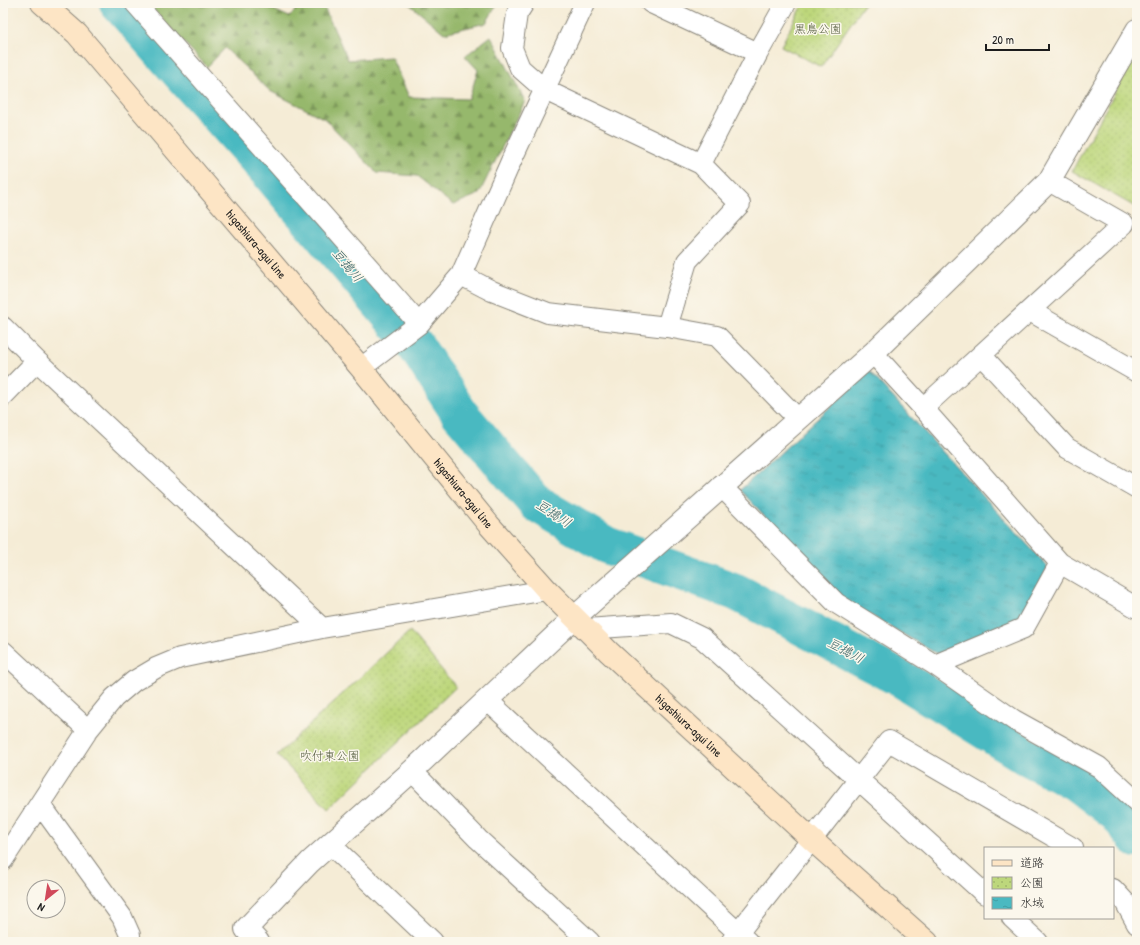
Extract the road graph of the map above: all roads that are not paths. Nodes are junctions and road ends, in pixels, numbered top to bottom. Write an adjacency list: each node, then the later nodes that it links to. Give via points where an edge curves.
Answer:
1 (135, 3): 15 (street)
2 (524, 3): 9 (street, via 517,14 512,48 520,68)
3 (585, 3): 9 (street)
4 (651, 3): 8 (street)
5 (786, 3): 8 (street)
6 (49, 8): 21 (main road, higashiura-agui line, via 82,40)
7 (1137, 30): 11 (street)
8 (758, 53): 10 (street)
9 (545, 90): 10 (street); 13 (street)
10 (701, 164): 17 (street, via 740,204 687,261)
11 (1049, 181): 12 (street); 18 (street)
12 (1130, 228): 14 (street)
13 (461, 275): 15 (street); 17 (street, via 492,291 548,313)
14 (1030, 311): 19 (street); 22 (street)
15 (419, 324): 21 (street)
16 (3, 327): 20 (street)
17 (667, 327): 25 (street, via 717,336)
18 (873, 353): 24 (street); 25 (street)
19 (981, 356): 24 (street); 27 (street, via 1067,448)
20 (37, 361): 23 (street); 32 (street)
21 (367, 362): 29 (main road, higashiura-agui line, via 489,525)
22 (1137, 372)
23 (3, 396)
24 (923, 408): 28 (street)
25 (798, 419): 26 (street)
26 (721, 486): 31 (street); 34 (street, via 836,603)
27 (1137, 488)
28 (1060, 563): 30 (street); 34 (street, via 1024,628)
29 (547, 590): 31 (main road, higashiura-agui line); 32 (street)
30 (1137, 608)
31 (581, 619): 35 (street); 38 (street, via 671,623 702,638); 41 (main road, higashiura-agui line, via 609,652)
32 (322, 628): 36 (street, via 180,658 156,668 134,681 114,698)
33 (3, 652): 36 (street)
34 (935, 665): 39 (street, via 1014,720 1099,767)
35 (487, 700): 37 (street); 50 (street)
36 (88, 730): 40 (street)
37 (412, 771): 42 (street); 53 (street, via 478,839)
38 (857, 779): 41 (street); 43 (street, via 889,741); 46 (street)
39 (1137, 802)
40 (40, 804): 44 (street); 51 (street, via 122,917 130,935)
41 (811, 839): 50 (street); 54 (main road, higashiura-agui line)
42 (330, 844): 49 (street, via 310,862); 52 (street)
43 (1071, 847)
44 (3, 860)
45 (1114, 890): 48 (street, via 1125,902)
46 (984, 893)
47 (1013, 919): 55 (street)
48 (1137, 924)
49 (250, 938)
50 (739, 939)
51 (130, 942)
52 (432, 942)
53 (590, 942)
54 (927, 942)
55 (1038, 942)

